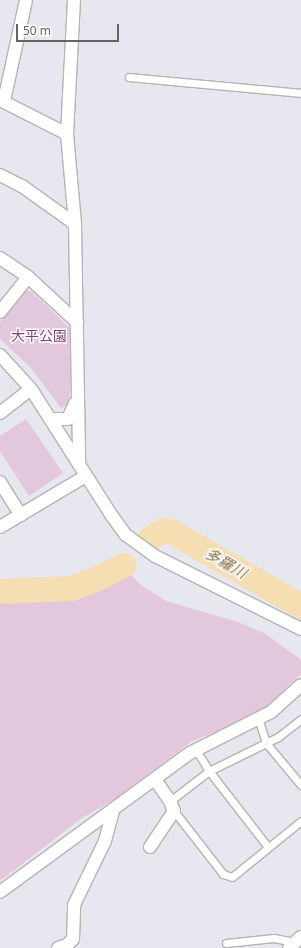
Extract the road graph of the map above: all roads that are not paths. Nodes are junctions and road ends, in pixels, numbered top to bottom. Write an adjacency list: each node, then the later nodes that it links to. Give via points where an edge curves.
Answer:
1 (26, 0): 5 (street)
2 (74, 0): 6 (street)
3 (129, 77): 4 (lane)
4 (301, 93)
5 (2, 100): 6 (street)
6 (67, 134): 8 (street)
7 (0, 175): 8 (street, via 22,186)
8 (74, 224): 12 (street)
9 (0, 258): 10 (street)
10 (28, 277): 11 (street); 12 (street)
11 (0, 312)
12 (77, 322): 15 (street)
13 (0, 356): 14 (street)
14 (32, 389): 16 (street); 17 (street)
15 (77, 392): 17 (street, via 68,418); 18 (street)
16 (0, 413)
17 (52, 419): 18 (street)
18 (79, 464): 19 (street)
19 (86, 476): 21 (street); 23 (street, via 112,516 138,546)
20 (0, 482): 21 (street)
21 (21, 515): 22 (street)
22 (0, 527)
23 (301, 629)
24 (301, 686): 25 (street, via 271,712)
25 (258, 718): 27 (lane); 28 (street)
26 (301, 719): 27 (lane)
27 (266, 743): 29 (lane); 31 (lane)
28 (196, 750): 29 (lane); 30 (street)
29 (208, 771): 32 (lane); 36 (lane)
30 (156, 781): 32 (street); 33 (street)
31 (301, 785)
32 (172, 806): 35 (street); 36 (lane, via 223,874 232,877)
33 (113, 812): 37 (street); 40 (street, via 105,841 74,905 73,939 67,945)
34 (301, 821): 36 (lane)
35 (150, 847)
36 (268, 847)
37 (0, 892)
38 (294, 942): 39 (lane, via 274,938)
39 (226, 943)
40 (58, 948)

